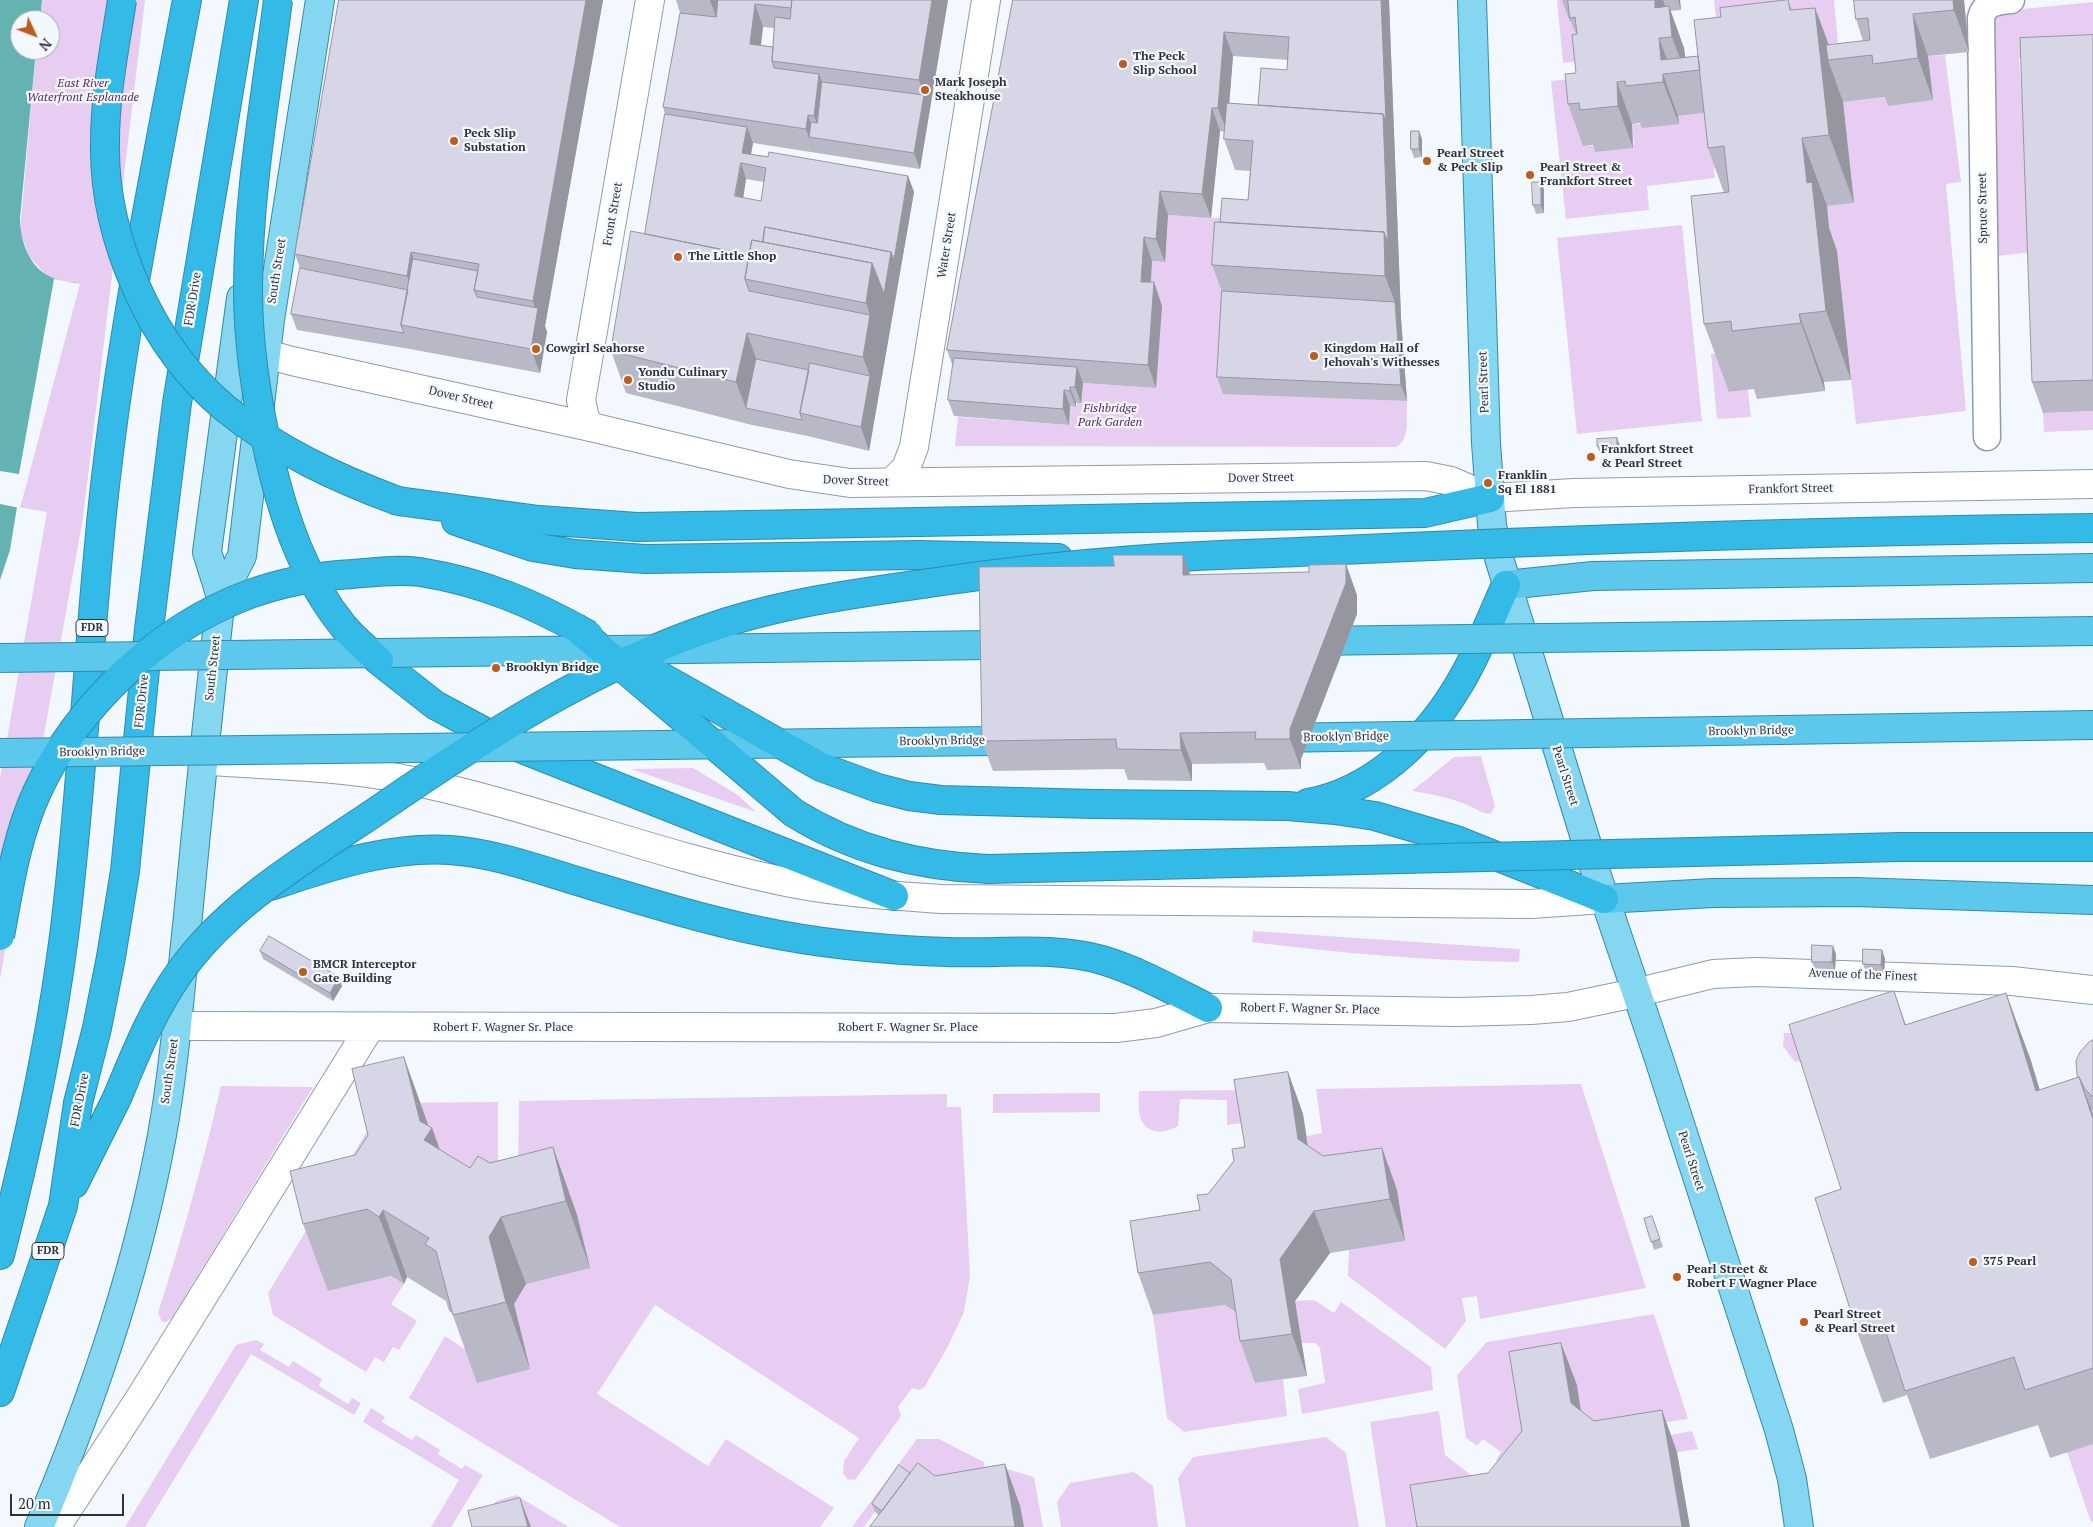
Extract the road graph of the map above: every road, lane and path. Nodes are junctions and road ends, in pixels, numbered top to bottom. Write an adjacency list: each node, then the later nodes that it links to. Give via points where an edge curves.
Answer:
1 (122, 0): 17 (highway, bridge, via 106,110 106,176 118,243 143,301 199,383 225,408 280,447 322,471)
2 (187, 0): 46 (highway, FDR, bridge, via 145,222 116,400 103,502 62,950 44,1058)
3 (244, 0): 45 (highway, FDR Drive / FDR, bridge, via 177,403 124,871 97,1028 78,1103)
4 (280, 0): 10 (main road, South Street); 36 (highway, bridge, via 251,212 250,336 257,396 278,492 290,530 305,565 345,628 379,661 435,705 502,741)
5 (320, 0): 11 (main road, South Street)
6 (650, 0): 12 (main road, Front Street, via 581,400 585,418)
7 (986, 0): 14 (main road, Water Street, via 914,448 906,468)
8 (1472, 0): 16 (main road, Pearl Street)
9 (2011, 0): 13 (street, Spruce Street, via 1988,4 1981,18)
10 (235, 345): 11 (main road, Dover Street); 22 (main road, South Street, via 207,552)
11 (266, 354): 12 (main road, Dover Street); 22 (main road, South Street, via 242,556)
12 (591, 427): 14 (main road, Dover Street, via 788,474 850,483)
13 (1987, 437)
14 (892, 482): 16 (main road, Dover Street, via 1426,476 1451,481)
15 (2093, 484): 16 (main road, Frankfort Street, via 1574,493)
16 (1490, 498): 17 (highway, via 1426,513 637,527 539,520); 21 (main road, Pearl Street, via 1492,525)
17 (398, 501): 19 (highway, bridge, via 533,547 611,558 919,555)
18 (2093, 528): 19 (highway, bridge, via 1577,539)
19 (1136, 560): 35 (highway, bridge, via 884,589 755,615 684,637 599,673 546,701 461,753)
20 (2093, 568): 21 (highway, via 1593,576)
21 (1506, 585): 33 (highway, via 1456,690 1411,746 1358,786 1335,796); 37 (main road, Pearl Street)
22 (220, 597): 32 (main road, South Street)
23 (574, 626): 33 (highway, bridge, via 794,752 849,778 909,796 941,800); 34 (highway, bridge, via 794,813 817,828 877,853 933,864 988,869 1881,848); 39 (highway, bridge, via 514,596 418,572 386,571 316,577 251,594 224,605 171,636 126,673 86,717 53,763 27,817 12,871)
24 (2093, 631): 25 (highway, bridge)
25 (1282, 641)
26 (1020, 645): 27 (highway, bridge)
27 (0, 658)
28 (2093, 725): 29 (highway, Brooklyn Bridge, bridge)
29 (1244, 738)
30 (1020, 740): 31 (highway, Brooklyn Bridge, bridge)
31 (0, 753)
32 (203, 760): 36 (main road, via 346,769 399,778 778,880); 43 (main road, South Street)
33 (1287, 806): 37 (highway, via 1335,810 1416,827)
34 (2093, 847)
35 (263, 889): 42 (highway, via 360,858 424,849 476,853 732,926 808,940 946,952 1052,953 1101,960 1150,979); 45 (highway, bridge, via 203,942 161,1000)
36 (894, 896): 37 (main road, via 1522,904)
37 (1604, 899): 38 (highway, via 1713,893 1855,892); 41 (main road, Pearl Street)
38 (2093, 900)
39 (0, 936)
40 (2093, 990): 41 (main road, Avenue of the Finest, via 2012,981 1756,972 1713,974)
41 (1635, 993): 42 (main road, Robert F. Wagner Sr. Place, via 1568,1007 1531,1010); 50 (main road, Pearl Street, via 1779,1430 1792,1480)
42 (1208, 1008): 44 (main road, Robert F. Wagner Sr. Place, via 1156,1023 1116,1028)
43 (176, 1026): 44 (main road, Robert F. Wagner Sr. Place); 48 (main road, South Street, via 162,1134 129,1276 106,1356)
44 (370, 1027): 49 (main road, via 140,1398)
45 (63, 1206): 47 (highway, FDR Drive / FDR)
46 (0, 1256)
47 (0, 1392)
48 (39, 1527)
49 (56, 1527)
50 (1799, 1527)

